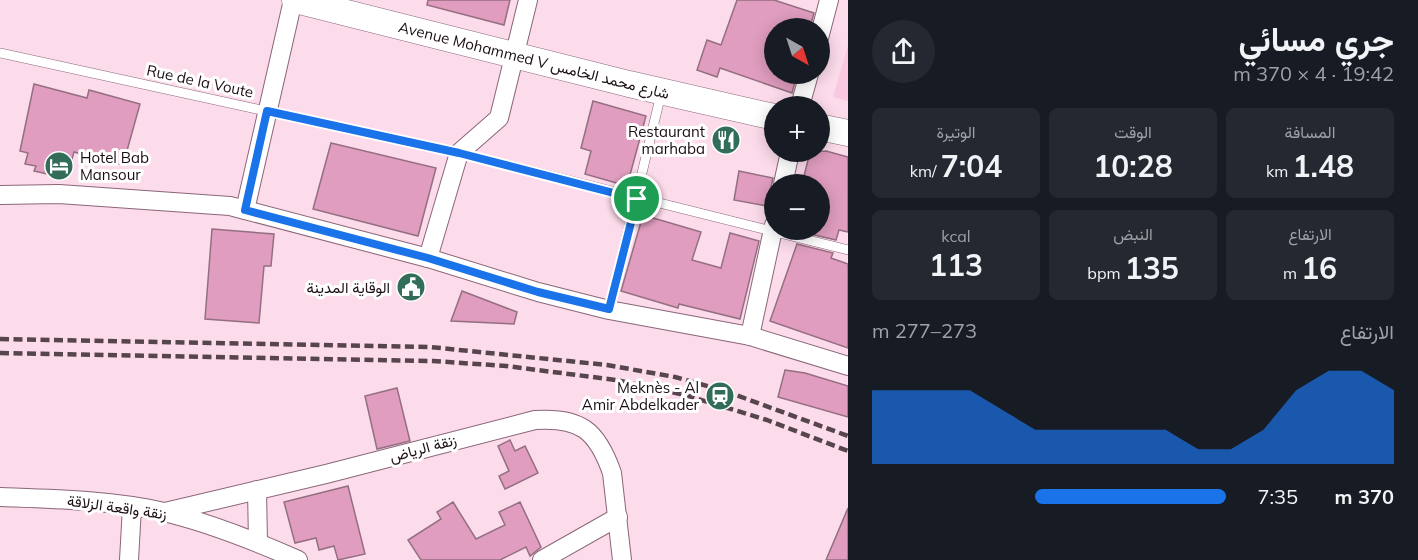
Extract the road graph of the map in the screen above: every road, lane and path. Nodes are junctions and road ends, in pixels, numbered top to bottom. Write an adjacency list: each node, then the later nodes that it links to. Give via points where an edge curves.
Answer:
1 (297, 0): 6 (main road, Avenue Mohammed V شارع محمد الخامس); 8 (street)
2 (528, 0): 6 (street)
3 (829, 0): 4 (street)
4 (824, 18)
5 (0, 53): 8 (lane, Rue de la Voute)
6 (516, 56): 7 (main road, Avenue Mohammed V شارع محمد الخامس); 12 (street, via 499,118)
7 (661, 92): 9 (main road, Avenue Mohammed V شارع محمد الخامس); 14 (lane)
8 (267, 111): 12 (lane, Rue de la Voute); 15 (street)
9 (764, 115)
10 (830, 129): 11 (main road)
11 (848, 133)
12 (459, 153): 14 (lane, Rue de la Voute); 20 (street)
13 (0, 195): 15 (street, via 59,194)
14 (637, 199): 16 (lane, Rue de la Voute); 21 (lane)
15 (245, 210): 20 (street)
16 (764, 226)
17 (770, 240): 22 (street)
18 (814, 240): 19 (lane, Rue de la Voute)
19 (848, 250)
20 (428, 258): 21 (street)
21 (609, 309): 22 (street)
22 (750, 336): 23 (street)
23 (848, 366)
24 (257, 490): 27 (street, زنقة الرياض); 28 (street, زنقة الرياض, via 535,420 560,418 589,432 600,446 612,473); 29 (street)
25 (0, 497): 26 (street, زنقة واقعة الزلاقة)
26 (132, 507): 27 (street, زنقة واقعة الزلاقة); 30 (street)
27 (165, 512): 29 (street, زنقة واقعة الزلاقة)
28 (618, 517): 32 (street); 33 (street)
29 (258, 542): 31 (street, زنقة واقعة الزلاقة)
30 (129, 560)
31 (298, 560)
32 (542, 560)
33 (622, 560)

